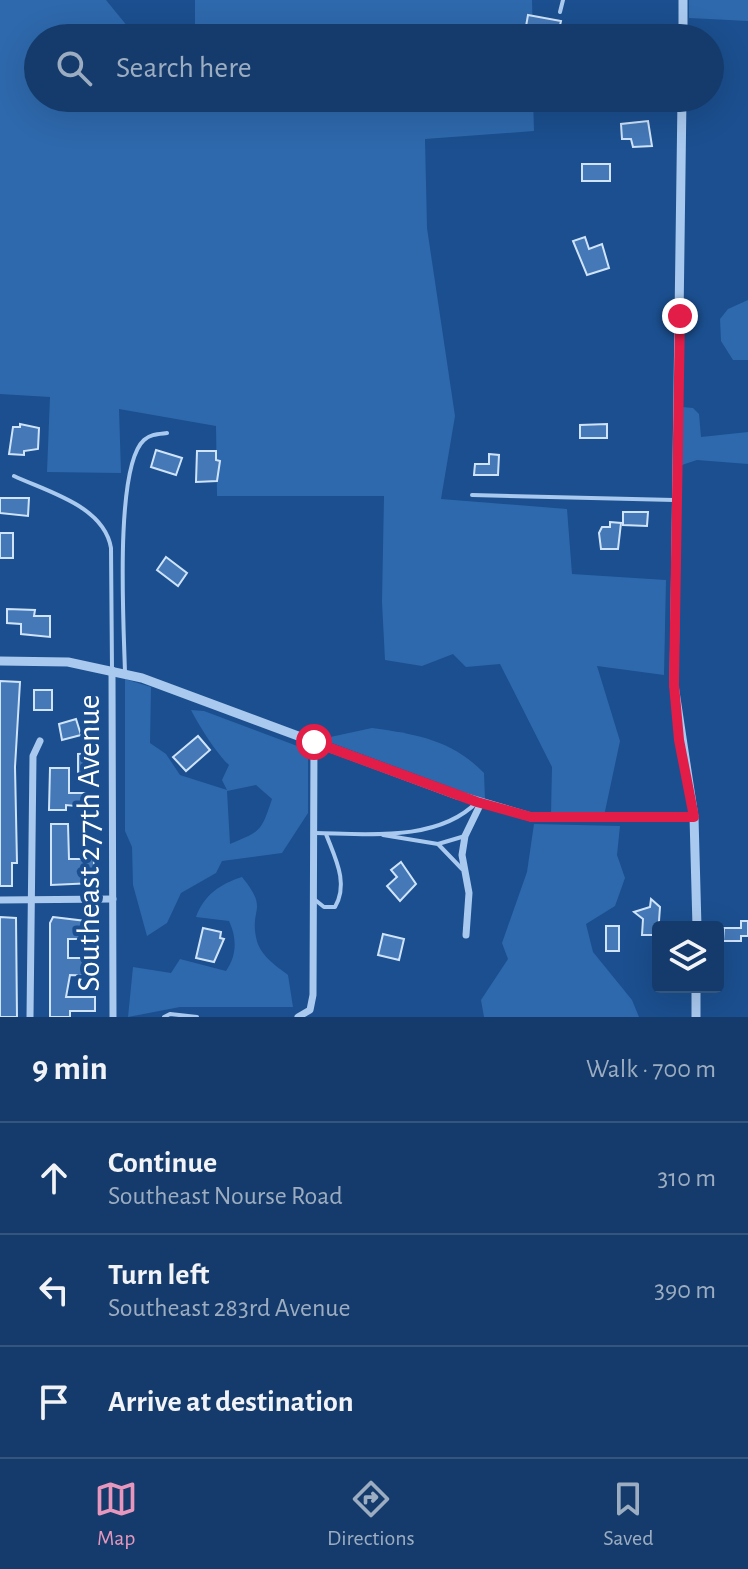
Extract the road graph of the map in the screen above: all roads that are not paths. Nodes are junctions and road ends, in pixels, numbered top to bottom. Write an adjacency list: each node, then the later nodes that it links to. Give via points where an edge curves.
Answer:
1 (563, 0): 3 (lane)
2 (683, 0): 4 (street)
3 (560, 12)
4 (683, 24)
5 (682, 112): 9 (street)
6 (167, 433): 12 (lane, via 144,440 125,485)
7 (14, 476): 11 (lane, via 80,507 107,532)
8 (472, 495): 9 (lane)
9 (677, 500): 16 (street, via 674,685)
10 (0, 661): 11 (street, via 68,662)
11 (112, 670): 12 (street); 24 (street, Southeast 277th Avenue)
12 (125, 673): 14 (street)
13 (40, 741): 23 (street, via 33,756)
14 (314, 742): 15 (street); 17 (street)
15 (479, 802): 16 (street, via 553,820); 19 (lane, via 443,824); 20 (street)
16 (694, 817): 27 (street)
17 (316, 833): 18 (lane); 25 (street)
18 (326, 833): 19 (lane); 25 (lane, via 342,892 335,907)
19 (376, 834): 21 (lane)
20 (465, 836): 21 (lane); 22 (street)
21 (438, 844): 22 (lane)
22 (463, 871): 28 (street, via 469,893)
23 (32, 899): 24 (street); 26 (street); 30 (street)
24 (113, 899): 31 (street, Southeast 277th Avenue)
25 (314, 899): 34 (street, via 312,1004)
26 (0, 900)
27 (697, 921)
28 (466, 935)
29 (696, 993): 35 (street)
30 (30, 1017)
31 (113, 1017)
32 (164, 1017): 33 (lane)
33 (197, 1017)
34 (298, 1017)
35 (696, 1017)

